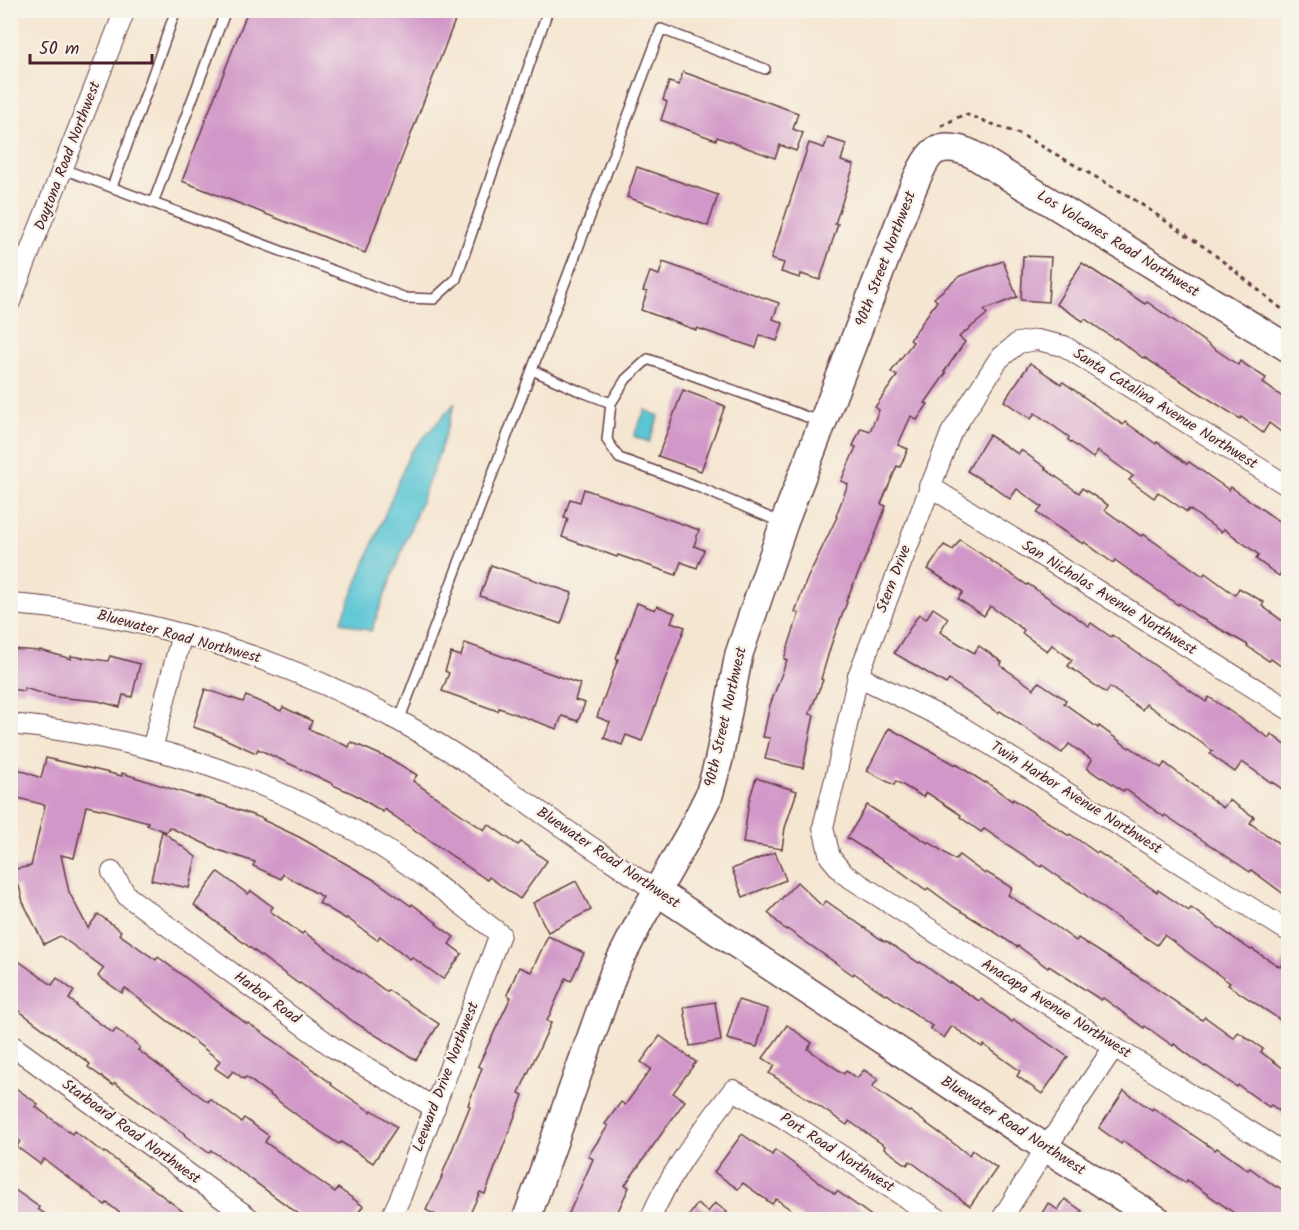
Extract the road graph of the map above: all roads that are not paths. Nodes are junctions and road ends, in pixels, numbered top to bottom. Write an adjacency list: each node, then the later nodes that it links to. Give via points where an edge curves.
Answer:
1 (125, 10): 7 (street, Daytona Road Northwest)
2 (176, 10): 8 (lane)
3 (226, 10): 9 (lane)
4 (548, 10): 9 (lane, via 456,279 434,299 406,298)
5 (765, 69): 13 (lane, via 661,29)
6 (942, 137): 12 (street, Los Volcanes Road Northwest); 15 (street, 90th Street Northwest, via 921,169)
7 (63, 169): 8 (lane); 10 (street, Daytona Road Northwest)
8 (112, 187): 9 (lane)
9 (153, 203)
10 (10, 302)
11 (1037, 340): 16 (street, Stern Drive, via 1018,343 999,359 951,433); 17 (street, Santa Catalina Avenue Northwest, via 1064,346)
12 (1288, 348)
13 (532, 370): 14 (lane); 23 (lane)
14 (611, 403): 15 (lane, via 626,379 648,359); 18 (lane, via 607,440 619,458)
15 (823, 423): 18 (street, 90th Street Northwest)
16 (929, 486): 21 (street, Stern Drive); 22 (street, San Nicholas Avenue Northwest)
17 (1288, 486)
18 (784, 524): 28 (street, 90th Street Northwest, via 739,654 709,795)
19 (10, 604): 20 (street, Bluewater Road Northwest, via 87,613)
20 (182, 634): 23 (street, Bluewater Road Northwest, via 277,664); 25 (street)
21 (858, 676): 26 (street, Stern Drive, via 823,827); 29 (street, Twin Harbor Avenue Northwest, via 962,727)
22 (1288, 709)
23 (399, 721): 28 (street, Bluewater Road Northwest, via 448,749)
24 (10, 724): 25 (street, via 55,728)
25 (152, 749): 32 (street, Leeward Drive Northwest, via 223,770 293,799 359,833 423,875 500,934)
26 (830, 857): 31 (street, Anacapa Avenue Northwest, via 844,874)
27 (112, 872): 32 (street, Harbor Road, via 128,896 334,1048)
28 (656, 891): 33 (street, Bluewater Road Northwest); 37 (street, 90th Street Northwest, via 614,972)
29 (1288, 931)
30 (10, 1044): 35 (street, Starboard Road Northwest)
31 (1114, 1047): 33 (street); 34 (street, Anacapa Avenue Northwest)
32 (435, 1108): 36 (street, Leeward Drive Northwest)
33 (1046, 1148): 40 (street); 41 (street, Bluewater Road Northwest)
34 (1288, 1155)
35 (252, 1220)
36 (390, 1220)
37 (526, 1220)
38 (650, 1220): 39 (street, Port Road Northwest, via 659,1197 733,1090 782,1117)
39 (940, 1220)
40 (1001, 1220)
41 (1158, 1220)

